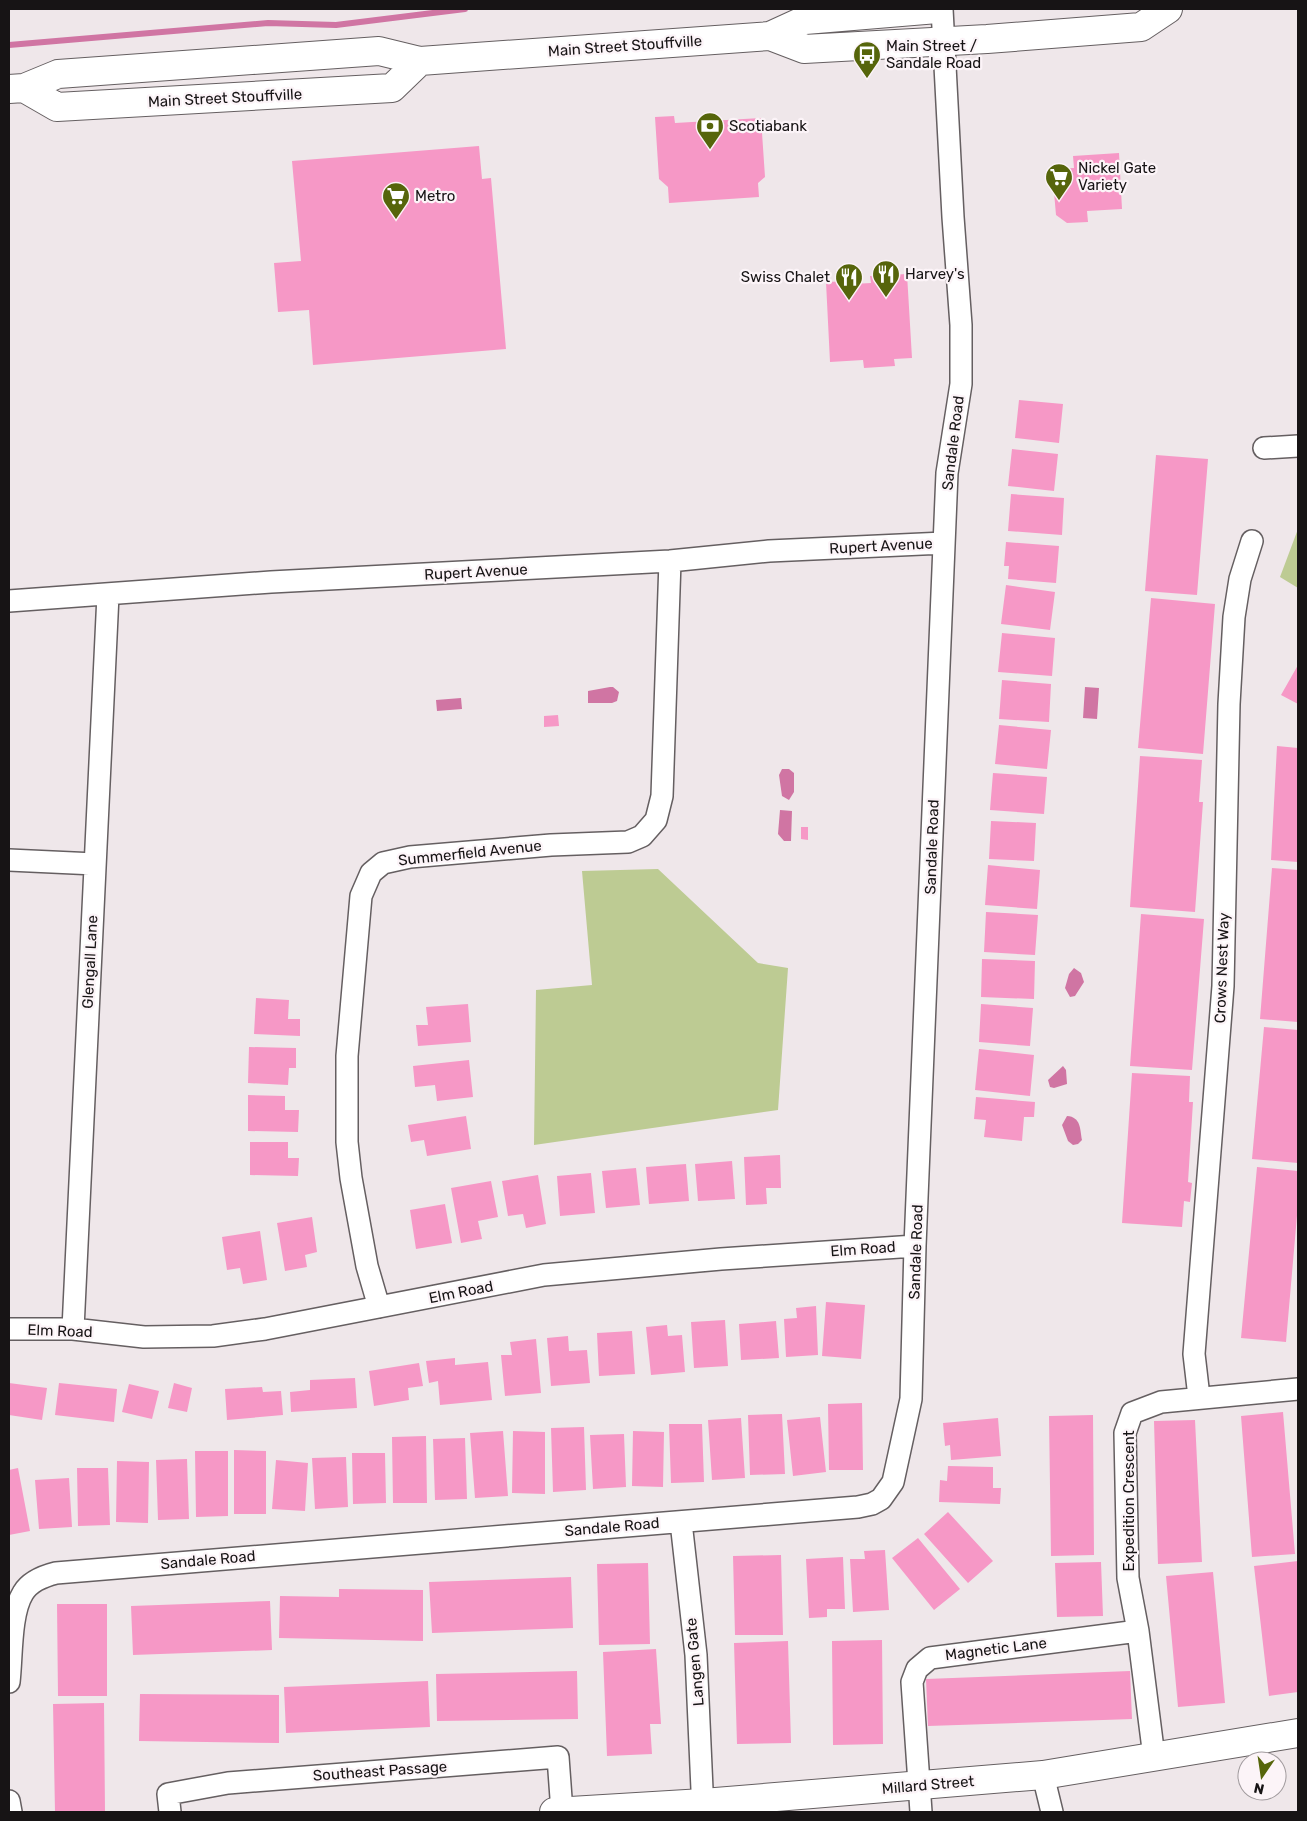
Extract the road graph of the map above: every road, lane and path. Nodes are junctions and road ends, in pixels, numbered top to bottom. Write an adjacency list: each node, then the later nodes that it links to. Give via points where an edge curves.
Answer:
1 (937, 9): 4 (main road, Main Street Stouffville, via 805,20)
2 (942, 9): 5 (street, Sandale Road)
3 (1168, 9): 5 (main road, Main Street Stouffville, via 1141,27)
4 (770, 36): 5 (main road, Main Street Stouffville, via 804,49); 6 (main road, Main Street Stouffville)
5 (943, 40): 11 (street, Sandale Road, via 961,325 961,384 947,472)
6 (420, 61): 7 (main road, Main Street Stouffville, via 379,51 58,74); 7 (main road, Main Street Stouffville, via 392,88 58,107)
7 (17, 88)
8 (1298, 446): 9 (street)
9 (1264, 448)
10 (1252, 541): 22 (street, Crows Nest Way, via 1240,579 1234,617 1223,986 1194,1354)
11 (944, 543): 12 (street, Rupert Avenue, via 769,551); 17 (street, Sandale Road)
12 (670, 562): 13 (street, Rupert Avenue, via 271,582); 18 (street, Summerfield Avenue, via 662,796 656,820 642,836 628,842 410,857 383,863 371,873 361,896 347,1056 347,1142 367,1266)
13 (108, 595): 14 (street, Rupert Avenue); 16 (street, Glengall Lane)
14 (9, 601)
15 (9, 860): 16 (street)
16 (95, 864): 20 (street, Glengall Lane)
17 (915, 1246): 18 (street, Elm Road, via 544,1275); 23 (street, Sandale Road, via 911,1400 896,1476 888,1491 872,1504 858,1507)
18 (379, 1307): 20 (street, Elm Road, via 265,1330 213,1336 144,1337)
19 (9, 1329): 20 (street, Elm Road)
20 (73, 1329)
21 (1298, 1389): 22 (street, Expedition Crescent)
22 (1199, 1397): 24 (street, Expedition Crescent, via 1161,1402 1132,1413 1126,1433 1128,1578)
23 (681, 1522): 25 (street, Sandale Road, via 56,1573 36,1581 26,1588 21,1597 14,1624); 31 (street, Langen Gate, via 696,1655)
24 (1138, 1631): 27 (street, Expedition Crescent); 29 (street, Magnetic Lane, via 930,1658 917,1669 912,1682)
25 (9, 1682)
26 (1298, 1733): 27 (main road, Millard Street)
27 (1154, 1758): 28 (main road, Millard Street)
28 (1043, 1775): 29 (main road, Millard Street); 36 (street)
29 (920, 1799): 31 (main road, Millard Street)
30 (9, 1802): 32 (street)
31 (703, 1808): 35 (main road, Millard Street)
32 (11, 1812)
33 (170, 1812): 35 (street, Southeast Passage, via 168,1794 228,1783 558,1758)
34 (554, 1812): 35 (main road, Millard Street)
35 (562, 1812)
36 (1052, 1812)

